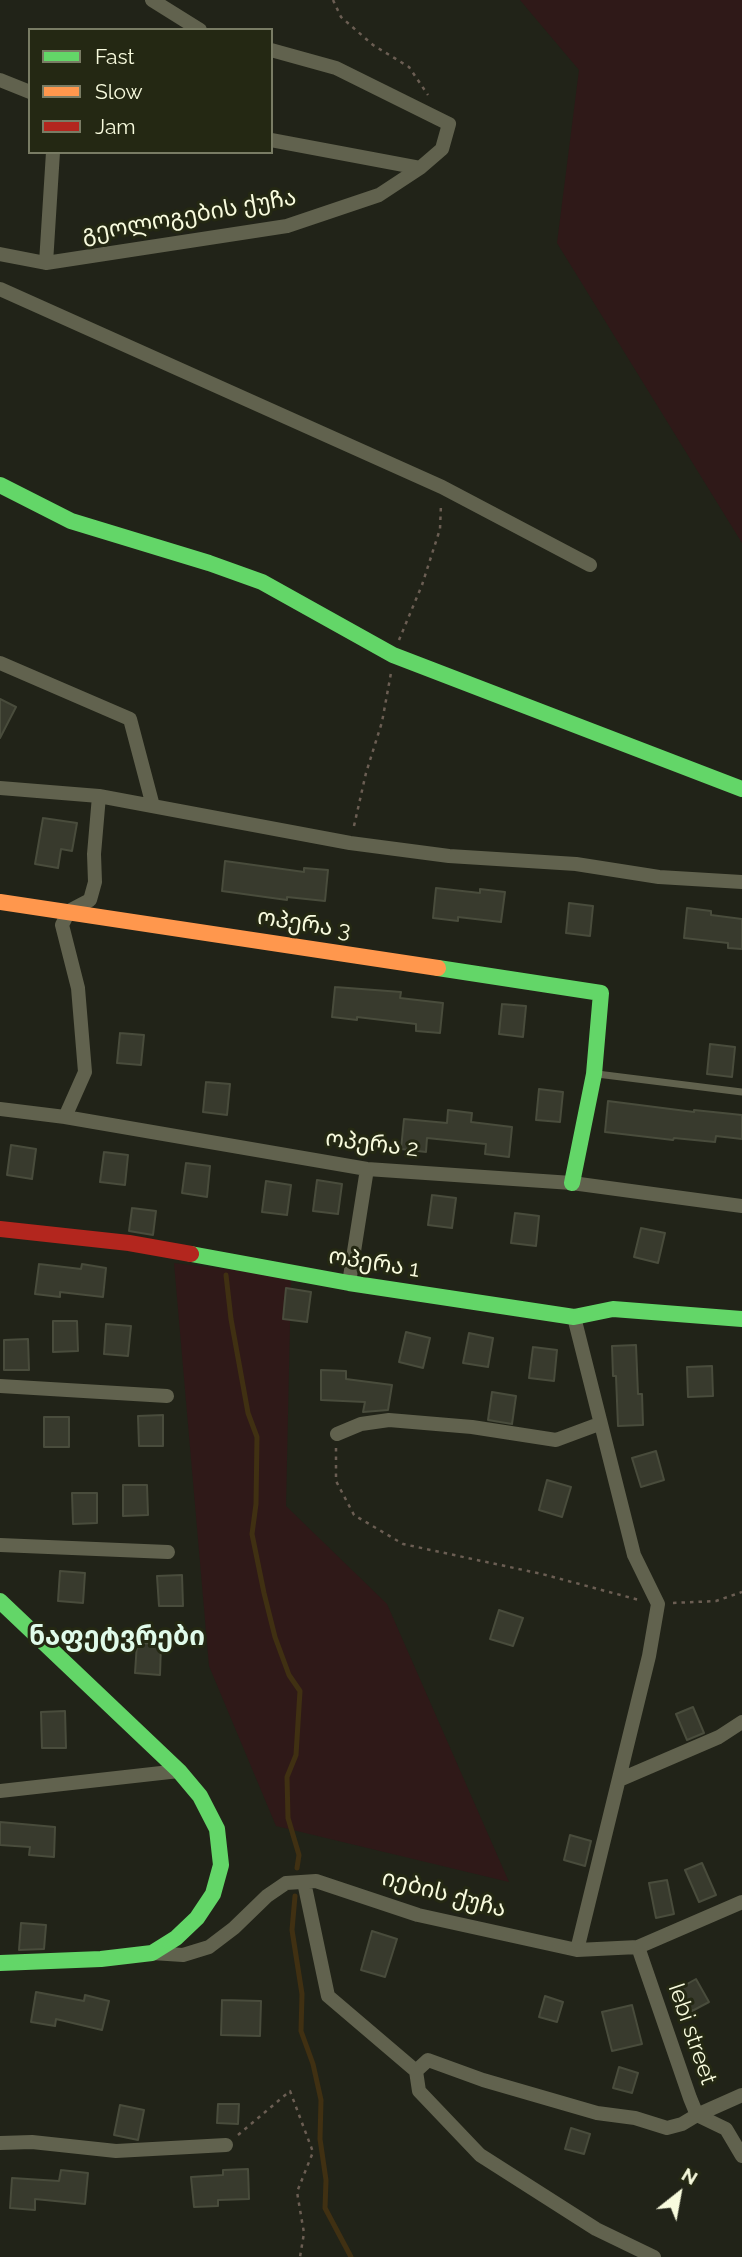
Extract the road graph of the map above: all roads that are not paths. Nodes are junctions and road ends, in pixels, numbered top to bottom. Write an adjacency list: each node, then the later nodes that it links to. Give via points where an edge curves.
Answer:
1 (152, 0): 2 (street)
2 (197, 28)
3 (273, 51): 8 (street, გეოლოგების ქუჩა, via 336,68 449,124 442,149)
4 (0, 80): 5 (street)
5 (28, 91)
6 (273, 140): 8 (street)
7 (53, 154): 10 (street)
8 (420, 168): 10 (street, გეოლოგების ქუჩა, via 379,195 287,226)
9 (0, 254): 10 (street, გეოლოგების ქუჩა)
10 (47, 263)
11 (0, 289): 13 (street, via 442,487)
12 (0, 485): 16 (street, via 71,521 262,582 393,655)
13 (590, 565)
14 (0, 663): 18 (street, via 130,719)
15 (0, 788): 17 (street)
16 (742, 789)
17 (99, 796): 18 (street); 21 (street, via 95,882 90,900)
18 (153, 806): 19 (street, via 362,845)
19 (742, 882)
20 (0, 902): 21 (street, ოპერა 3)
21 (69, 911): 22 (street, ოპერა 3, via 601,993); 25 (street, via 62,925 78,988 85,1072)
22 (594, 1074): 23 (lane); 27 (street)
23 (742, 1092)
24 (0, 1109): 25 (street, ოპერა 2)
25 (65, 1118): 26 (street, ოპერა 2)
26 (367, 1169): 27 (street, ოპერა 2); 30 (street)
27 (572, 1183): 28 (street, ოპერა 2)
28 (742, 1206)
29 (0, 1229): 30 (street, ოპერა 1, via 129,1243)
30 (349, 1283): 31 (street, ოპერა 1)
31 (573, 1317): 32 (street, ოპერა 1, via 613,1309); 35 (street)
32 (742, 1319)
33 (0, 1386): 34 (street)
34 (167, 1396)
35 (599, 1424): 36 (street, via 556,1440 390,1420 361,1424); 42 (street, via 634,1555 658,1604)
36 (337, 1434)
37 (0, 1545): 38 (street)
38 (168, 1552)
39 (3, 1607): 41 (street)
40 (742, 1722): 42 (street, via 719,1737)
41 (179, 1770): 43 (street); 48 (street, via 200,1796 217,1829 221,1865 213,1894 197,1918)
42 (619, 1780): 47 (street)
43 (0, 1791)
44 (303, 1882): 47 (street, იების ქუჩა, via 316,1881 418,1915); 48 (street, იების ქუჩა, via 276,1889 209,1947 183,1955); 50 (street, via 328,1996)
45 (742, 1902): 46 (street, იების ქუჩა)
46 (638, 1947): 47 (street, იების ქუჩა); 52 (street, Iebi street)
47 (577, 1950)
48 (152, 1952): 49 (street)
49 (0, 1963)
50 (416, 2071): 52 (street, via 428,2060 597,2113 667,2128); 56 (street, via 419,2091 480,2155 596,2229)
51 (742, 2095): 52 (street)
52 (697, 2115): 55 (street, Iebi street, via 726,2129)
53 (0, 2143): 54 (street, via 116,2151)
54 (226, 2144)
55 (742, 2156)
56 (654, 2257)

